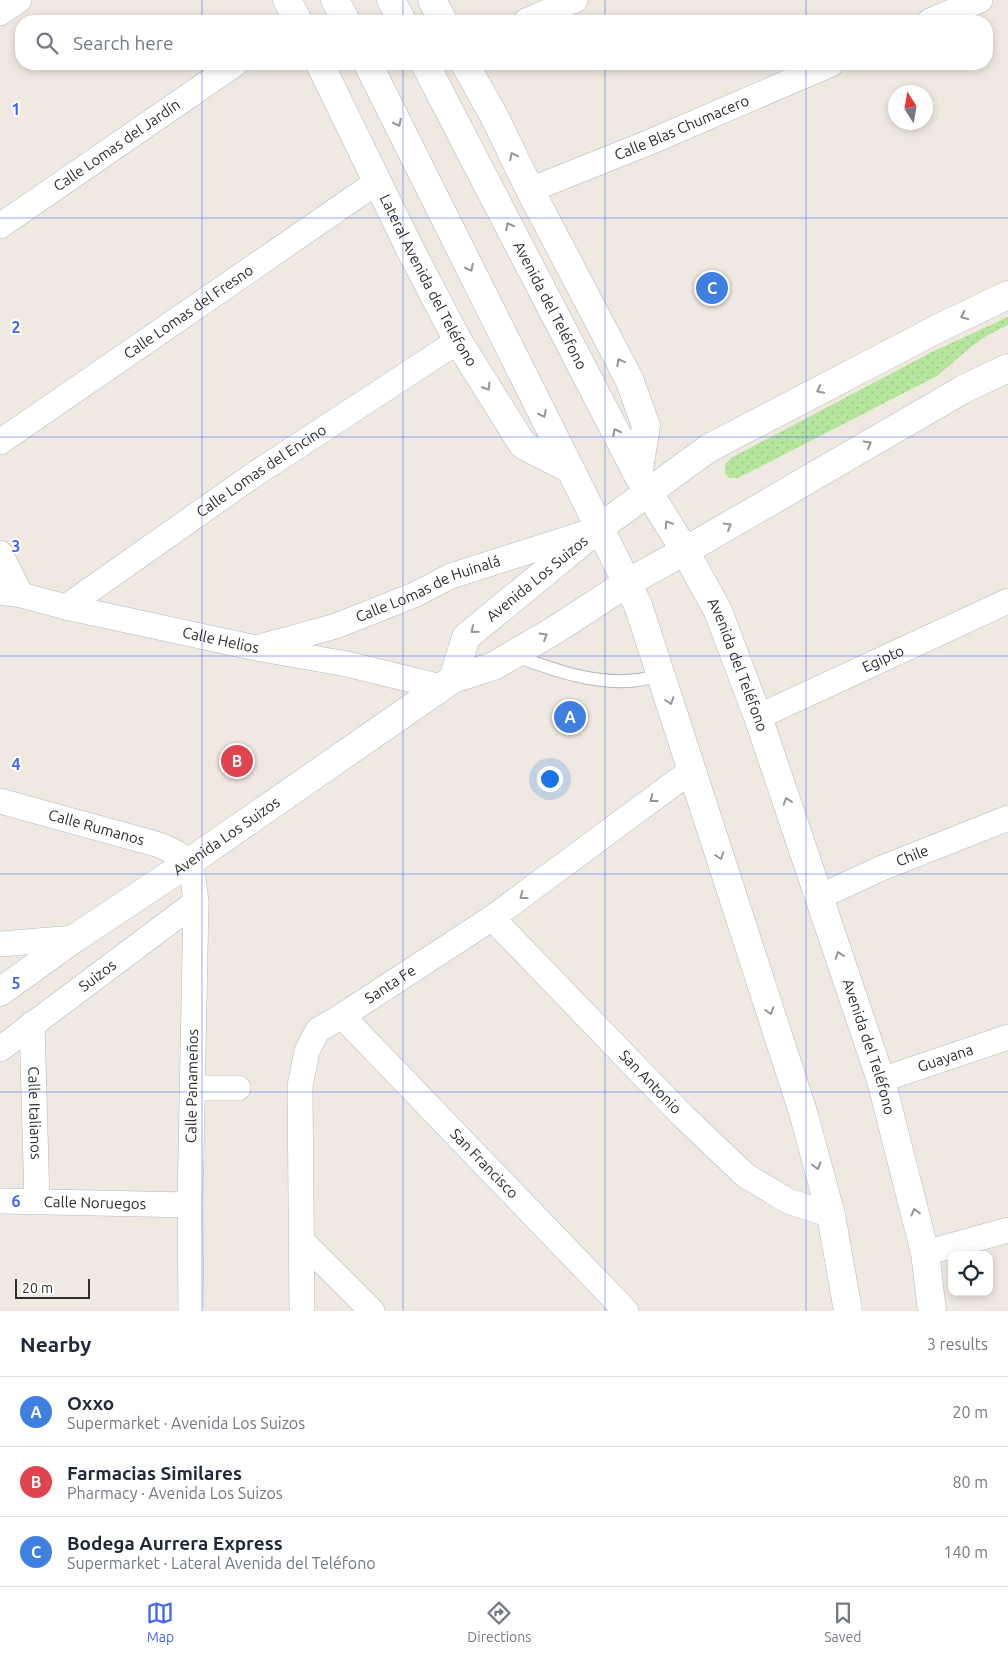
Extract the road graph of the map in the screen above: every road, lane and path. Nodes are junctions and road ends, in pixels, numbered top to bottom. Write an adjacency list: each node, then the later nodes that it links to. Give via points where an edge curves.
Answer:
1 (19, 0): 7 (street)
2 (287, 0): 8 (main road)
3 (335, 0): 9 (main road)
4 (432, 0): 10 (main road)
5 (576, 0): 11 (street)
6 (980, 0): 12 (street)
7 (0, 13)
8 (295, 15)
9 (343, 15)
10 (440, 15)
11 (540, 15)
12 (944, 15)
13 (226, 70): 23 (street, Calle Lomas del Jardín)
14 (323, 70): 20 (main road, Lateral Avenida del Teléfono)
15 (371, 70): 19 (main road)
16 (427, 70): 29 (main road, Avenida del Teléfono, one-way to 16)
17 (468, 70): 22 (main road, one-way to 17)
18 (817, 70): 22 (street, Calle Blas Chumacero)
19 (383, 93): 20 (main road); 28 (main road, one-way to 28)
20 (345, 113): 21 (main road, Lateral Avenida del Teléfono)
21 (377, 182): 25 (main road, Lateral Avenida del Teléfono); 27 (street, Calle Lomas del Fresno)
22 (530, 190): 29 (main road, one-way to 22, via 646,426 629,379)
23 (0, 226)
24 (1008, 295): 29 (main road, Avenida Los Suizos, one-way to 29)
25 (458, 341): 28 (main road, Lateral Avenida del Teléfono, one-way to 28, via 523,445); 36 (street, Calle Lomas del Encino, via 252,476)
26 (1008, 368): 31 (main road, Avenida Los Suizos, one-way to 26, via 962,390)
27 (0, 442)
28 (570, 469): 30 (main road)
29 (643, 484): 30 (main road, Avenida Los Suizos, via 621,512); 31 (main road, Avenida del Teléfono, one-way to 29)
30 (600, 528): 33 (main road); 37 (street, Calle Lomas de Huinalá, via 451,576 414,595 336,626); 40 (main road, Avenida Los Suizos, one-way to 40, via 466,637)
31 (685, 551): 33 (main road, Avenida Los Suizos); 41 (main road, Avenida del Teléfono, via 718,611)
32 (0, 553): 34 (street)
33 (627, 583): 38 (main road, Avenida Los Suizos, one-way to 33); 39 (main road, via 638,605)
34 (10, 594): 36 (street, Calle Helios)
35 (1008, 601): 41 (street, Egipto)
36 (66, 607): 37 (street, Calle Helios)
37 (256, 648): 40 (street, Calle Helios)
38 (513, 655): 39 (lane, via 561,673 607,680 638,680); 40 (main road, Avenida Los Suizos, via 494,666)
39 (661, 674): 42 (main road, one-way to 42)
40 (447, 683): 45 (main road, Avenida Los Suizos)
41 (758, 717): 46 (main road, Avenida del Teléfono, one-way to 41)
42 (692, 770): 48 (street, Santa Fe, one-way to 48); 62 (main road, one-way to 62, via 803,1112)
43 (0, 801): 45 (street, Calle Rumanos, via 156,844 174,850)
44 (1008, 818): 46 (street, Chile)
45 (188, 863): 47 (street, Calle Panameños); 49 (main road, Avenida Los Suizos)
46 (819, 897): 56 (main road, Avenida del Teléfono, one-way to 46)
47 (196, 902): 53 (street, Suizos); 57 (street, Calle Panameños)
48 (492, 918): 52 (street, Santa Fe); 62 (street, San Antonio, via 682,1115 745,1175 788,1202)
49 (75, 938): 50 (street); 51 (main road, Avenida Los Suizos)
50 (0, 944)
51 (0, 992)
52 (342, 1016): 64 (street, Santa Fe, via 318,1030 307,1051 300,1086); 69 (street, San Francisco)
53 (32, 1024): 55 (street, Suizos); 60 (street, Calle Italianos)
54 (1008, 1037): 56 (street, Guayana)
55 (0, 1049)
56 (881, 1080): 65 (main road, Avenida del Teléfono, one-way to 56)
57 (192, 1088): 58 (street); 61 (street, Calle Panameños)
58 (238, 1088)
59 (0, 1201): 60 (street, Calle Noruegos)
60 (37, 1201): 61 (street, Calle Noruegos)
61 (190, 1205): 66 (street, Calle Panameños)
62 (830, 1215): 70 (main road)
63 (1008, 1230): 65 (street)
64 (301, 1240): 67 (street, Santa Fe); 68 (street)
65 (925, 1253): 71 (main road, Avenida del Teléfono)
66 (192, 1311)
67 (302, 1311)
68 (372, 1311)
69 (626, 1311)
70 (848, 1311)
71 (932, 1311)

